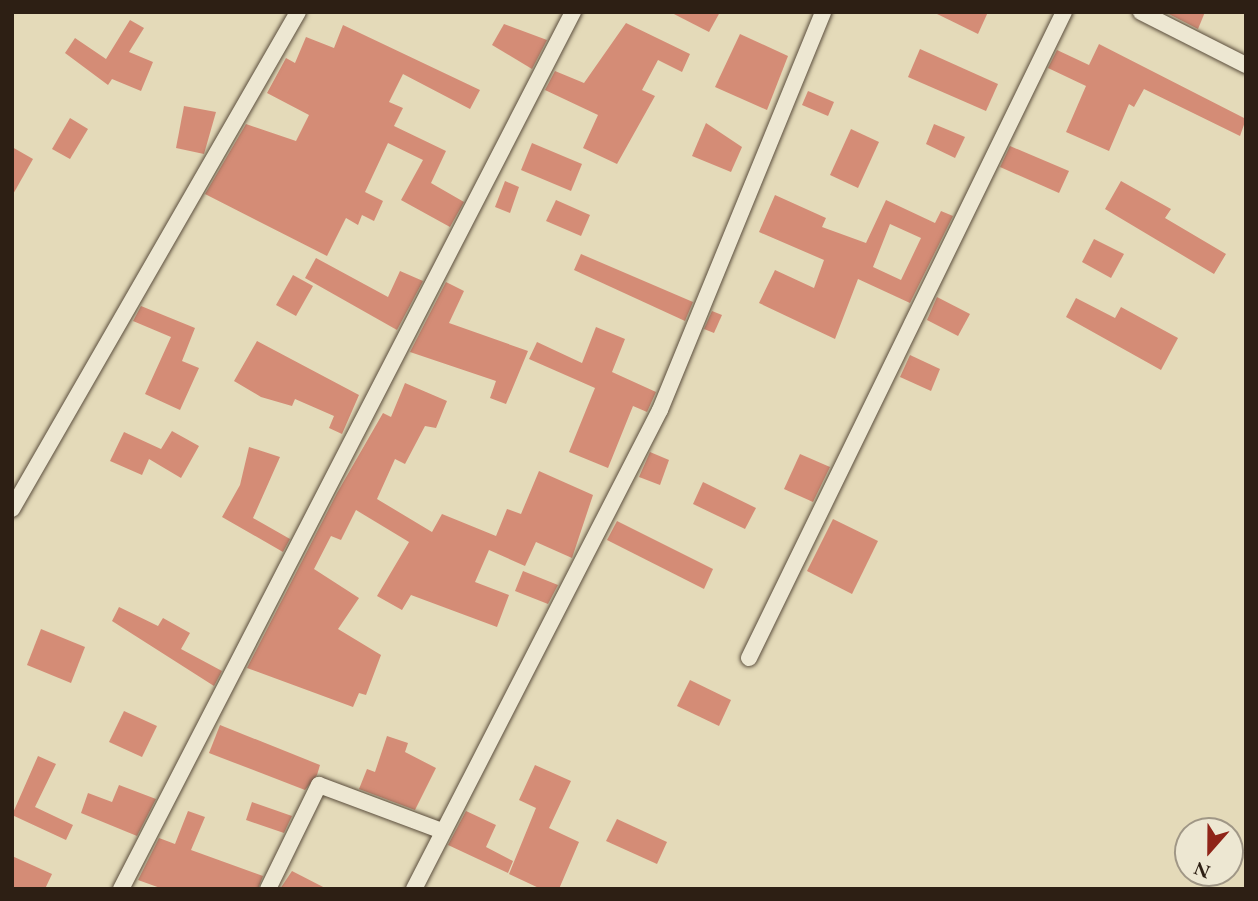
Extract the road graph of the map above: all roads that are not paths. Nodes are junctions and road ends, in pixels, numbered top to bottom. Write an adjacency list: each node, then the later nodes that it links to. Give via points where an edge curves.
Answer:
1 (298, 12): 7 (street)
2 (573, 12): 10 (street)
3 (823, 12): 9 (street, via 660,410)
4 (1064, 12): 8 (street)
5 (1141, 12): 6 (street)
6 (1246, 65)
7 (12, 509)
8 (749, 658)
9 (442, 831): 11 (street, via 319,785); 12 (street)
10 (121, 889)
11 (268, 889)
12 (414, 889)

